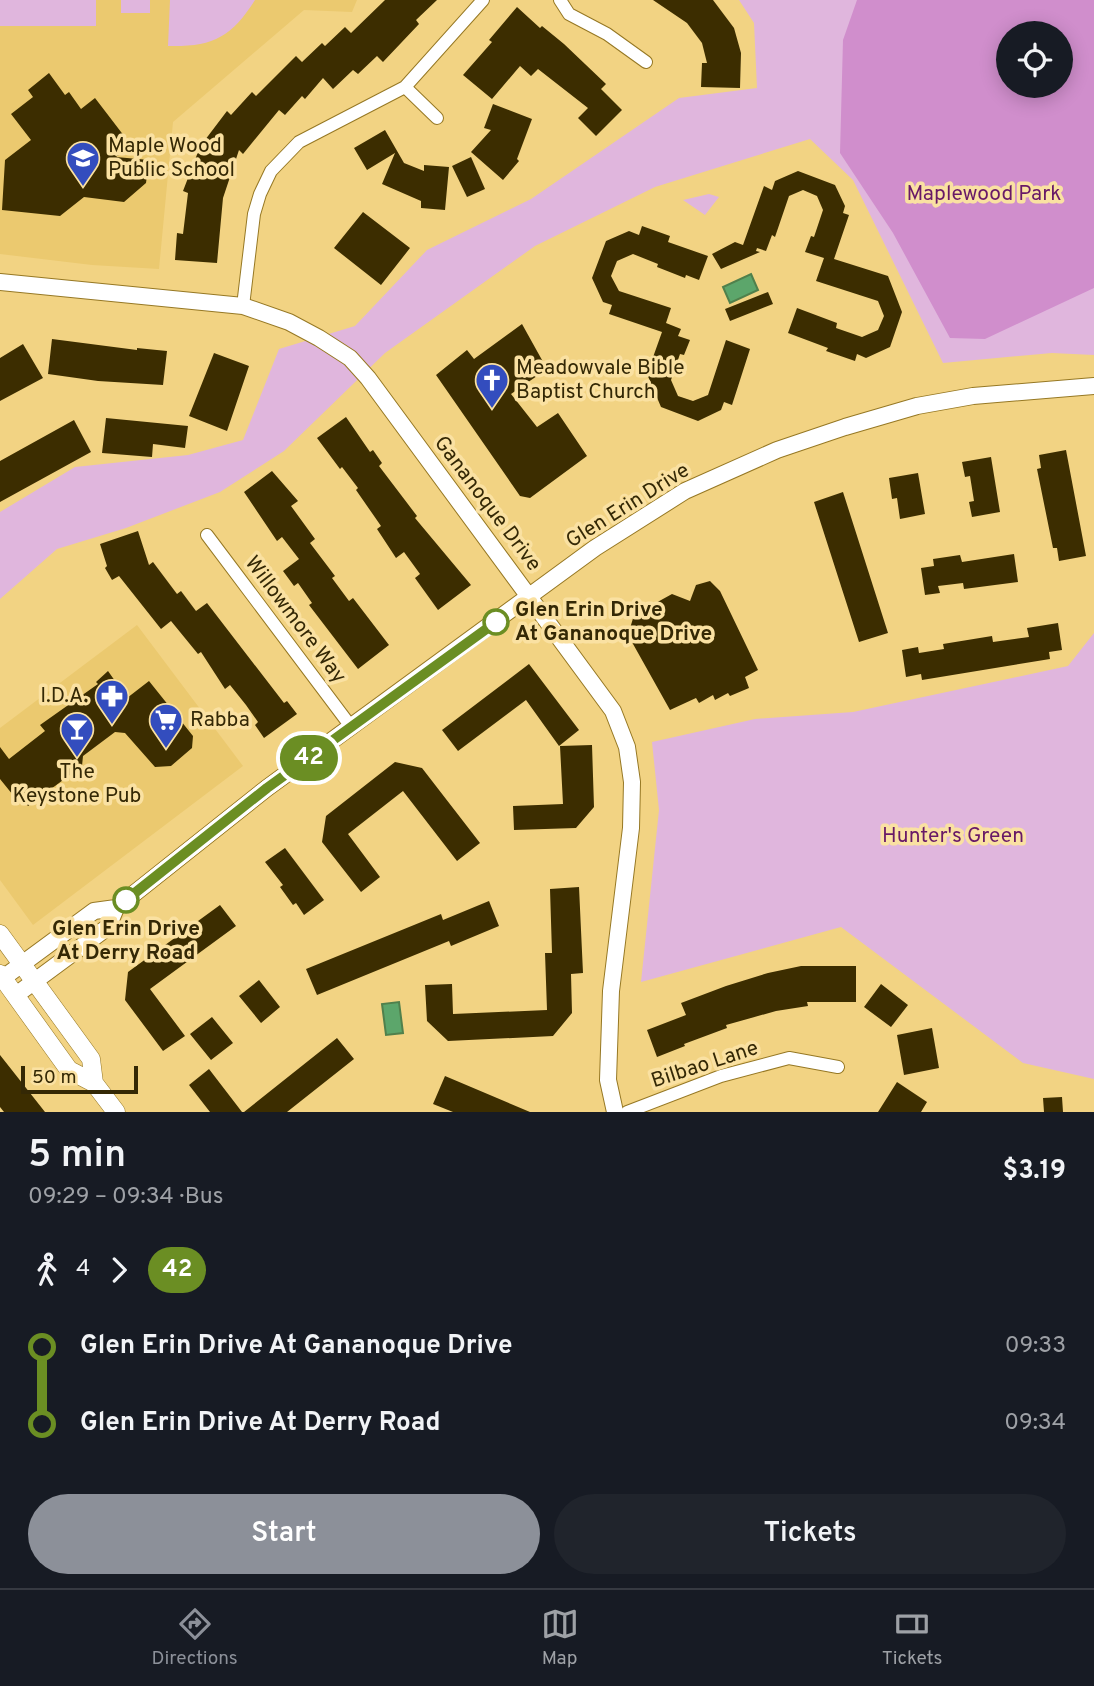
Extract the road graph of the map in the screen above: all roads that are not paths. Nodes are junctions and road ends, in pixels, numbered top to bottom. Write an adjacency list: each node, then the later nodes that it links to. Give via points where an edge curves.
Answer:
1 (483, 0): 4 (street)
2 (560, 0): 3 (street, via 569,14)
3 (646, 62)
4 (405, 87): 5 (street); 7 (street, via 299,142 271,171 254,214)
5 (438, 118)
6 (0, 282): 7 (street, Gananoque Drive)
7 (243, 306): 10 (street, Gananoque Drive, via 289,322 350,358)
8 (1094, 386): 10 (street, Glen Erin Drive, via 973,396 917,406 777,450 685,491 595,548)
9 (207, 535): 11 (street, Willowmore Way)
10 (530, 597): 11 (street, Glen Erin Drive); 21 (street, Gananoque Drive, via 613,711 631,765 631,828 611,991 608,1080)
11 (352, 728): 12 (street, Glen Erin Drive, via 267,788)
12 (116, 908): 14 (street, Glen Erin Drive, via 94,911); 16 (street, Glen Erin Drive, via 108,926)
13 (0, 934): 14 (main road)
14 (22, 963): 15 (street, Glen Erin Drive); 16 (main road)
15 (2, 976): 17 (main road)
16 (35, 981): 17 (street, Glen Erin Drive); 19 (main road, via 91,1059)
17 (16, 995): 19 (main road, via 69,1070)
18 (838, 1067): 22 (street, Bilbao Lane, via 789,1058 721,1076)
19 (94, 1083): 20 (main road)
20 (116, 1112)
21 (615, 1112)
22 (627, 1112)

